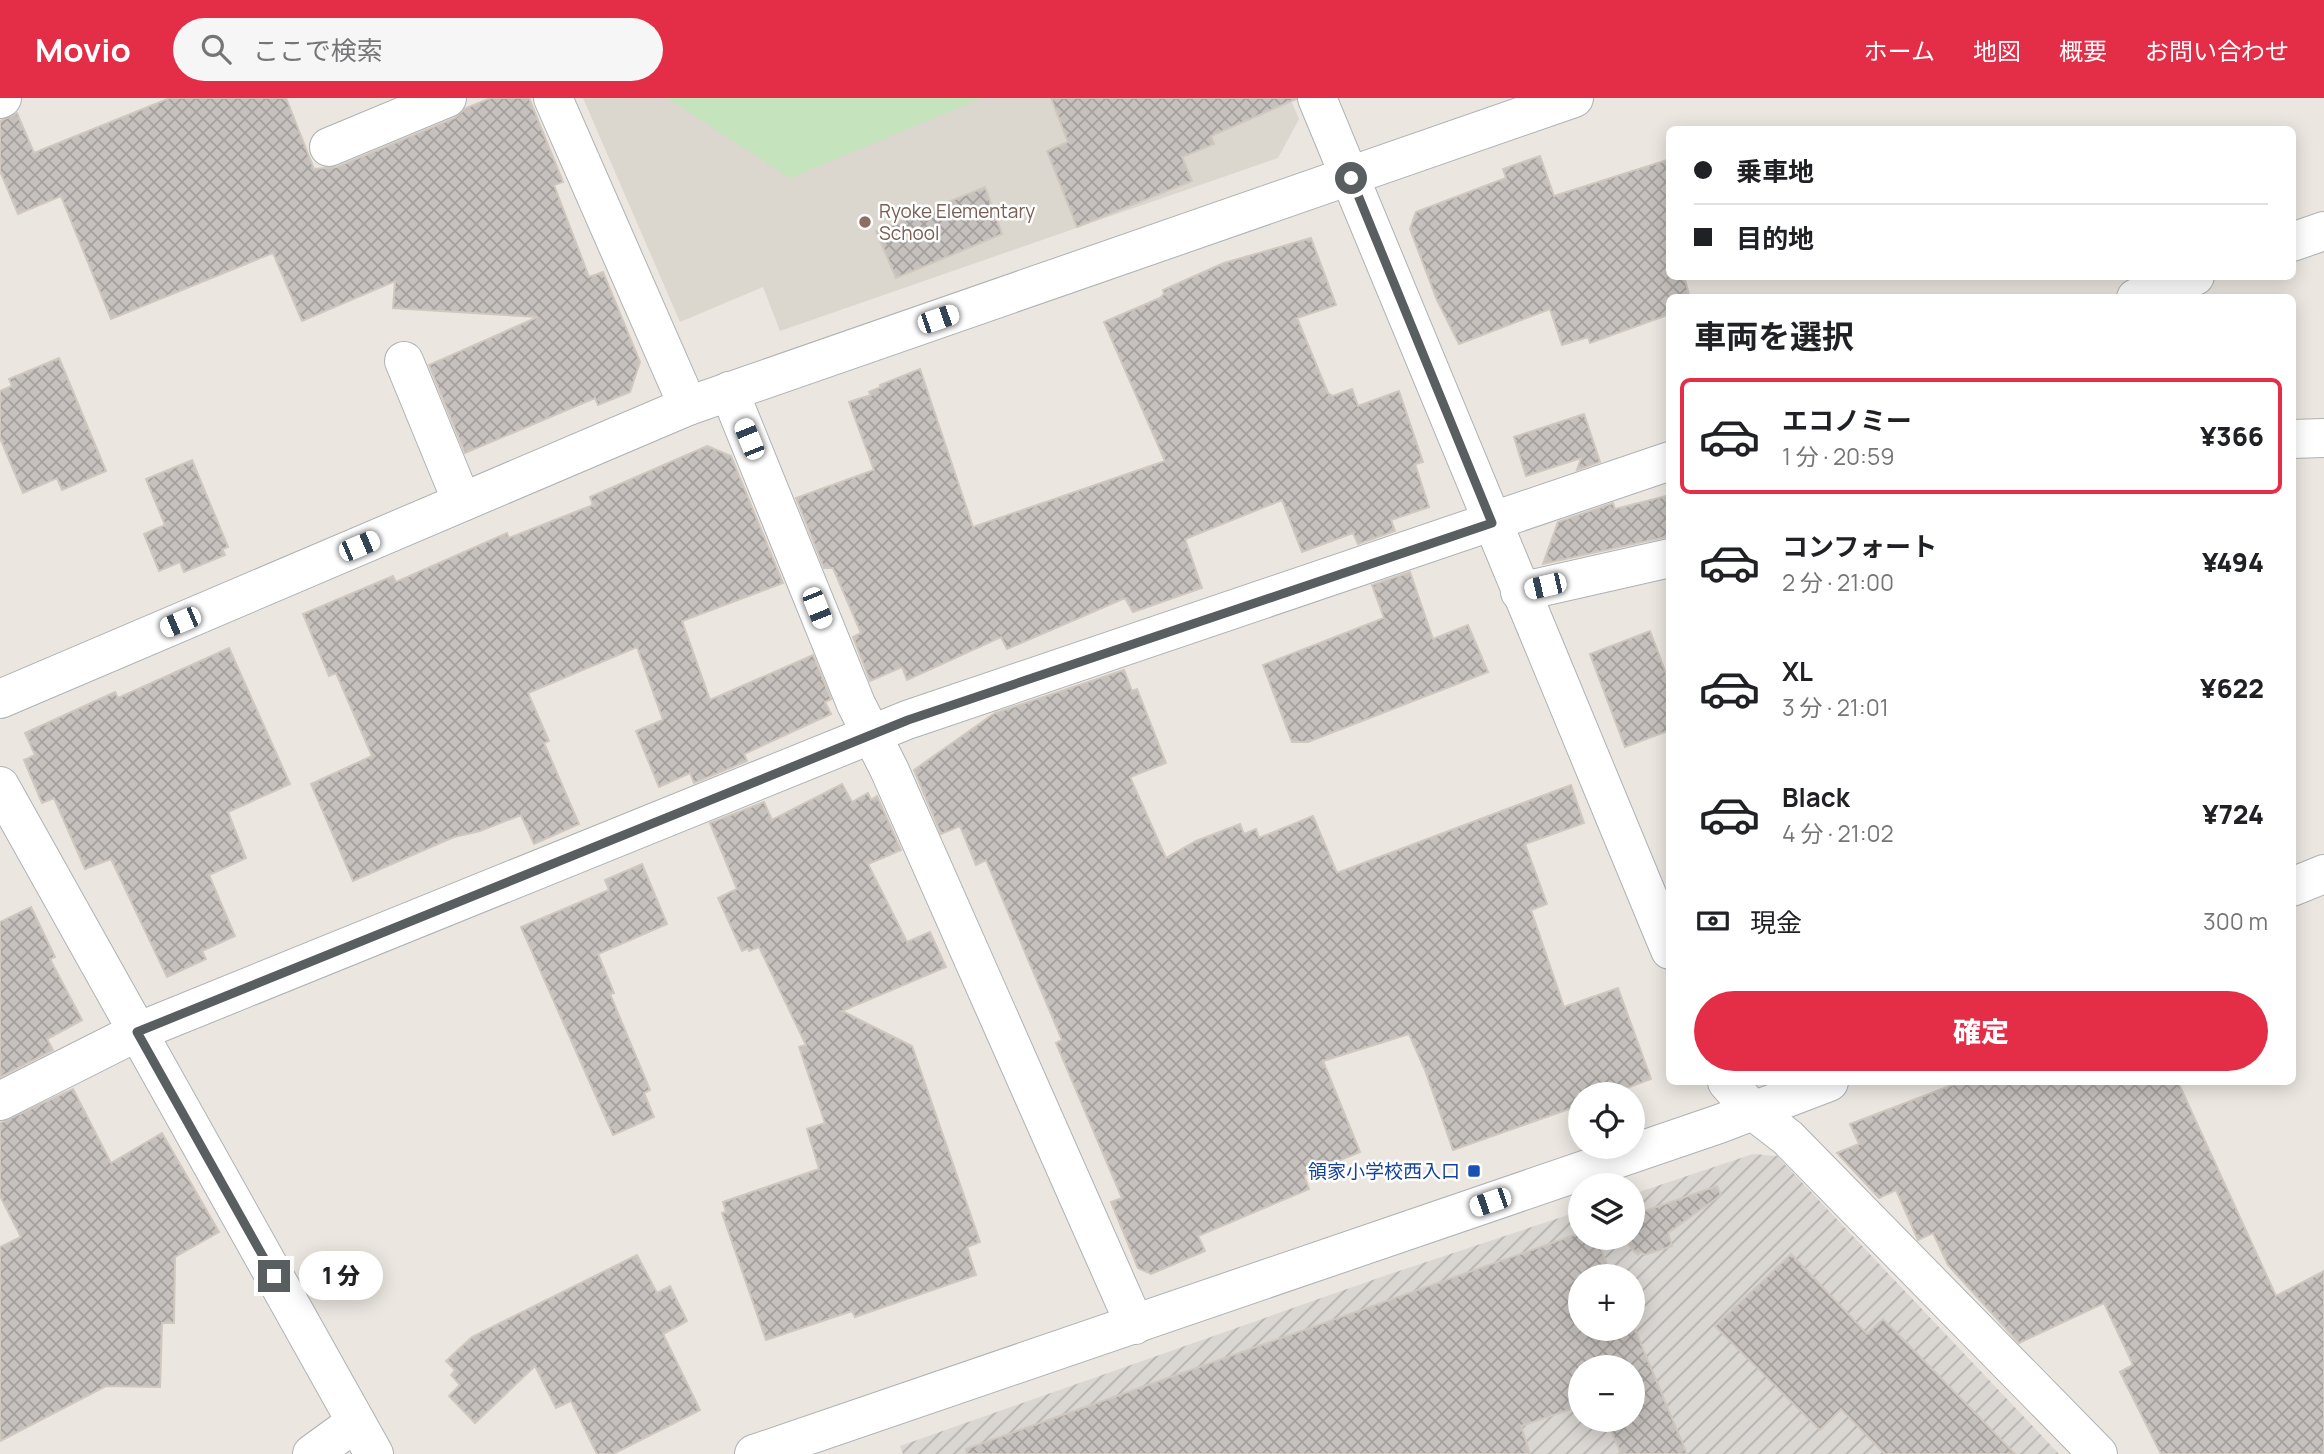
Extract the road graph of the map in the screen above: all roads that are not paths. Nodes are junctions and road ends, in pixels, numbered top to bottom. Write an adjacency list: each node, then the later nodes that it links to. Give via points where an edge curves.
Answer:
1 (447, 98): 5 (street)
2 (553, 98): 13 (street)
3 (1317, 98): 6 (street)
4 (1574, 98): 6 (street)
5 (329, 147)
6 (1351, 178): 12 (street); 18 (street)
7 (2324, 231): 8 (street)
8 (2296, 241)
9 (2184, 280): 10 (street)
10 (2147, 294)
11 (404, 361): 17 (street)
12 (729, 391): 13 (street); 22 (street)
13 (688, 406): 17 (street)
14 (2324, 438): 15 (street)
15 (2296, 439)
16 (1666, 462): 18 (street)
17 (461, 502): 21 (street)
18 (1492, 523): 20 (street); 22 (street)
19 (1666, 559): 20 (street)
20 (1520, 592): 26 (street)
21 (0, 699)
22 (872, 735): 27 (street); 32 (street)
23 (0, 786): 27 (street)
24 (2324, 874): 25 (street)
25 (2296, 885)
26 (1666, 940)
27 (137, 1032): 30 (street); 33 (street)
28 (1730, 1085): 31 (street)
29 (1821, 1085): 31 (street)
30 (0, 1101)
31 (1752, 1110): 32 (street); 36 (street, via 1788,1138)
32 (1135, 1325): 35 (street)
33 (365, 1438): 34 (street)
34 (312, 1454)
35 (754, 1454)
36 (2098, 1454)

